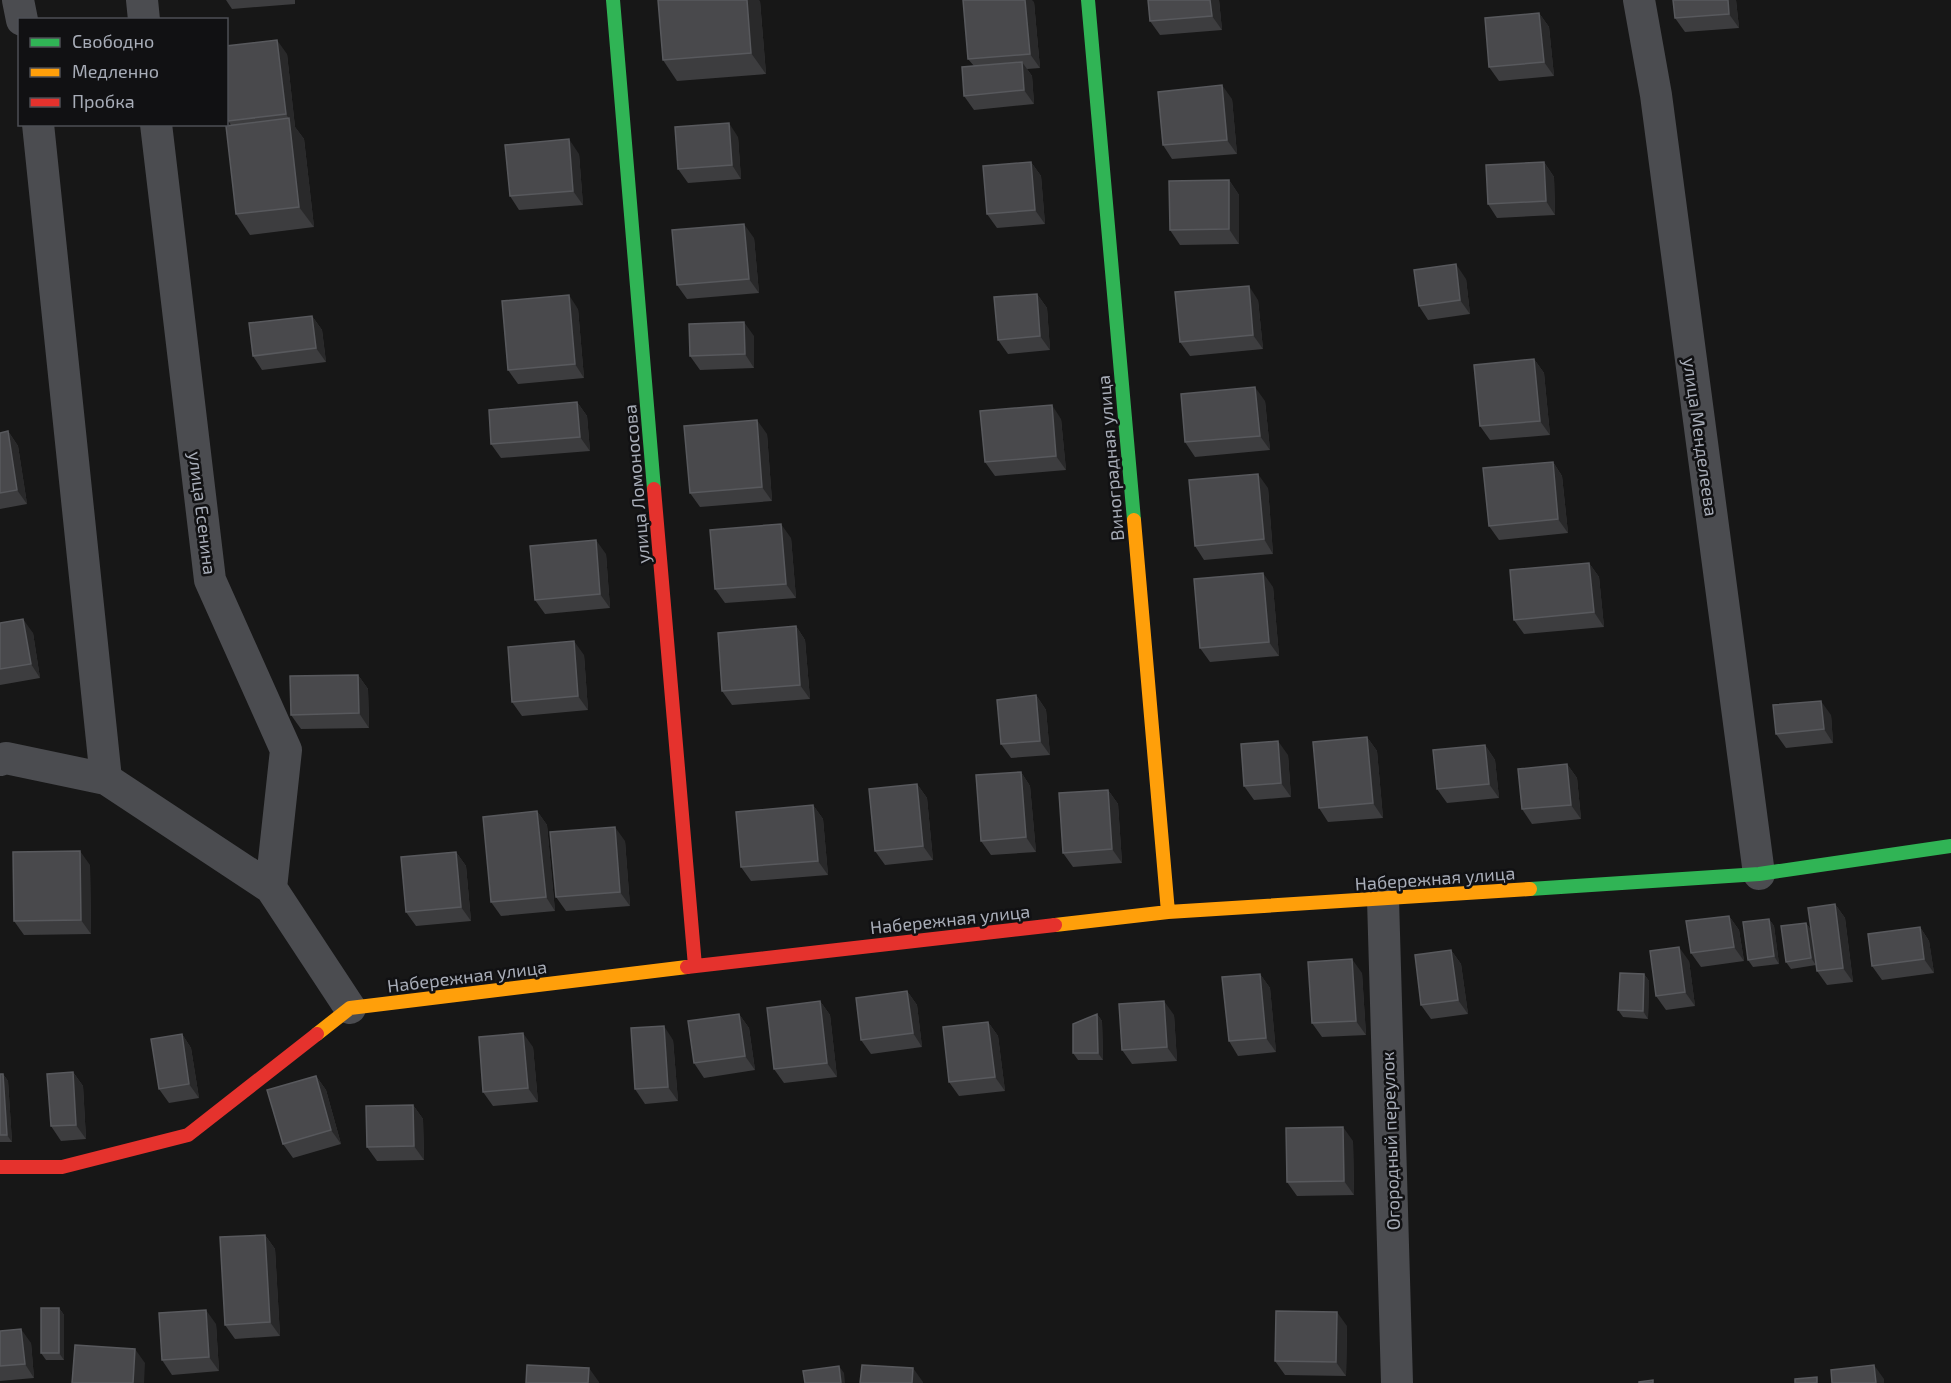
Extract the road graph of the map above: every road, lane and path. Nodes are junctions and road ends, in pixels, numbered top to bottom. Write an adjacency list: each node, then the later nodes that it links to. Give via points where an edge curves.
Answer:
1 (18, 0): 6 (street)
2 (142, 0): 7 (street)
3 (613, 0): 17 (street, улица Ломоносова)
4 (1088, 0): 16 (street, Виноградная улица)
5 (1639, 0): 13 (street, улица Менделеева, via 1656,95)
6 (22, 18)
7 (144, 18)
8 (38, 126): 11 (street)
9 (156, 126): 14 (street, улица Есенина, via 210,580 286,750)
10 (0, 760): 11 (street, via 6,758)
11 (106, 779): 14 (street)
12 (1951, 846): 13 (street, Набережная улица)
13 (1759, 874): 15 (street, Набережная улица)
14 (271, 888): 18 (street)
15 (1383, 899): 16 (street, Набережная улица); 20 (street, Огородный переулок)
16 (1168, 912): 17 (street, Набережная улица)
17 (695, 966): 18 (street, Набережная улица)
18 (350, 1008): 19 (street, via 188,1135 62,1167)
19 (0, 1167)
20 (1397, 1383)

